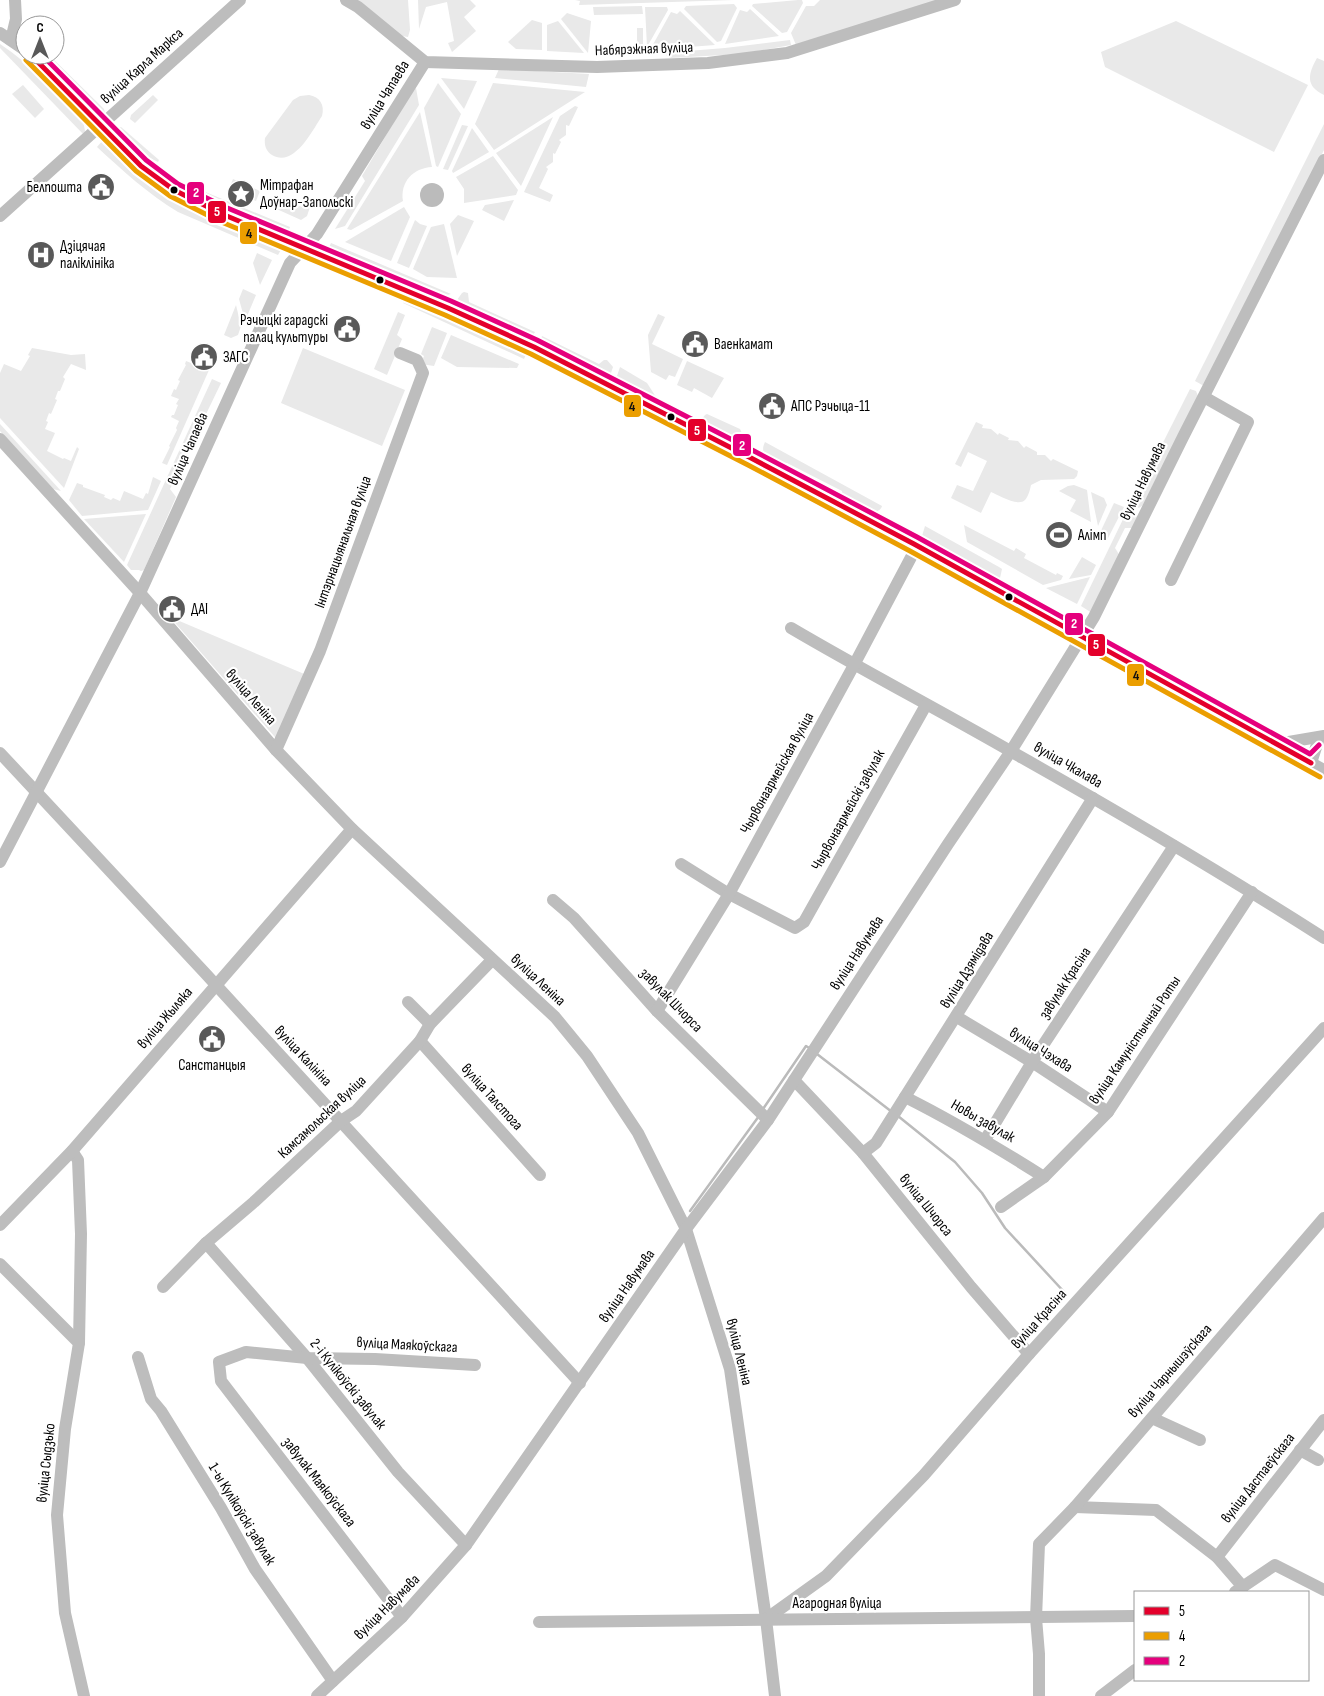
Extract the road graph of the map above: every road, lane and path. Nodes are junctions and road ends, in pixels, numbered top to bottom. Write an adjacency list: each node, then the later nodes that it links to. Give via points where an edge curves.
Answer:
1 (15, 0): 6 (street, via 16,19)
2 (240, 0): 10 (street, вуліца Карла Маркса)
3 (346, 0): 8 (street)
4 (955, 0): 8 (street, Набярэжная вуліца, via 787,53 708,63 597,67)
5 (0, 33): 6 (street)
6 (11, 40): 7 (street)
7 (15, 43)
8 (425, 62): 13 (street, вуліца Чапаева, via 317,234)
9 (41, 65): 10 (street)
10 (100, 126): 12 (street, вуліца Карла Маркса); 13 (street, via 141,166 174,190)
11 (1324, 160): 15 (street, вуліца Навумава)
12 (0, 216)
13 (304, 248): 17 (street, via 534,347); 19 (street, вуліца Чапаева, via 290,264)
14 (400, 353): 26 (street, Інтэрнацыянальная вуліца, via 417,360 423,373 320,650)
15 (1204, 397): 18 (street, via 1248,422); 21 (street, вуліца Навумава)
16 (0, 439): 19 (street, вуліца Леніна)
17 (917, 546): 21 (street); 22 (street, Чырвонаармейская вуліца)
18 (1170, 580)
19 (140, 593): 26 (street, вуліца Леніна); 32 (street, вуліца Чапаева)
20 (791, 628): 22 (street, вуліца Чкалава)
21 (1083, 636): 25 (street); 27 (street, вуліца Навумава)
22 (854, 665): 23 (street, вуліца Чкалава); 39 (street, Чырвонаармейская вуліца)
23 (926, 705): 27 (street, вуліца Чкалава); 39 (street, Чырвонаармейскі завулак, via 804,922 795,928)
24 (1322, 737): 25 (street); 30 (street)
25 (1277, 744): 30 (street)
26 (276, 750): 34 (street, вуліца Леніна)
27 (1011, 751): 33 (street, вуліца Чкалава); 51 (street, вуліца Навумава)
28 (1324, 751): 30 (street)
29 (0, 753): 32 (street, вуліца Калініна)
30 (1311, 763): 31 (street)
31 (1324, 770)
32 (37, 792): 36 (street, вуліца Чапаева); 43 (street, вуліца Калініна)
33 (1093, 798): 35 (street, вуліца Чкалава); 46 (street, вуліца Дзямідава)
34 (352, 829): 42 (street, вуліца Леніна); 43 (street, вуліца Жыляка)
35 (1174, 846): 38 (street, вуліца Чкалава); 50 (street, завулак Красіна)
36 (0, 862)
37 (682, 864): 39 (street)
38 (1252, 892): 41 (street, вуліца Чкалава); 53 (street, вуліца Камуністычнай Роты)
39 (729, 894): 45 (street, Чырвонаармейская вуліца)
40 (553, 900): 45 (street, завулак Шчорса, via 574,918)
41 (1324, 938)
42 (492, 960): 47 (street, Камсамольская вуліца); 64 (street, вуліца Леніна, via 555,1017 587,1056 638,1133)
43 (215, 985): 55 (street, вуліца Калініна); 57 (street, вуліца Жыляка)
44 (408, 1002): 47 (street)
45 (658, 1011): 54 (street, завулак Шчорса)
46 (957, 1017): 50 (street, вуліца Чэхава); 52 (street, вуліца Дзямідава)
47 (430, 1024): 49 (street, Камсамольская вуліца)
48 (1324, 1028): 69 (street, вуліца Красіна)
49 (420, 1041): 55 (street, Камсамольская вуліца, via 356,1111); 59 (street, вуліца Талстога)
50 (1032, 1062): 53 (street, вуліца Чэхава); 56 (street, завулак Красіна)
51 (794, 1080): 54 (street, вуліца Навумава); 58 (street, вуліца Шчорса)
52 (905, 1097): 56 (street, Новы завулак); 58 (street, вуліца Дзямідава, via 876,1143)
53 (1108, 1112): 60 (street, вуліца Камуністычнай Роты)
54 (768, 1120): 64 (street, вуліца Навумава)
55 (341, 1121): 65 (street, Камсамольская вуліца); 74 (street, вуліца Калініна)
56 (985, 1140): 60 (street, Новы завулак)
57 (72, 1151): 63 (street, вуліца Жыляка); 68 (street, вуліца Сыдзько, via 78,1160)
58 (863, 1153): 69 (street, вуліца Шчорса)
59 (540, 1175)
60 (1044, 1177): 61 (street, вуліца Камуністычнай Роты)
61 (1001, 1207)
62 (1322, 1224): 75 (street, вуліца Чарнышэўскага)
63 (0, 1225)
64 (686, 1229): 74 (street, вуліца Навумава); 88 (street, вуліца Леніна, via 730,1369)
65 (206, 1243): 67 (street, Камсамольская вуліца); 71 (street, 2-і Кулікоўскі завулак)
66 (0, 1264): 68 (street)
67 (163, 1287)
68 (79, 1343): 92 (street, вуліца Сыдзько, via 65,1429 57,1515 65,1613)
69 (1029, 1354): 88 (street, вуліца Красіна, via 924,1475 826,1576)
70 (138, 1357): 91 (street, 1-ы Кулікоўскі завулак, via 150,1399 221,1508 255,1569)
71 (308, 1358): 72 (street, вуліца Маякоўскага, via 246,1352); 73 (street, вуліца Маякоўскага, via 375,1358); 81 (street, 2-і Кулікоўскі завулак, via 398,1472)
72 (219, 1362): 86 (street, завулак Маякоўскага, via 221,1381)
73 (475, 1365)
74 (580, 1383): 81 (street, вуліца Навумава)
75 (1152, 1418): 77 (street); 80 (street, вуліца Чарнышэўскага)
76 (1324, 1420): 78 (street, вуліца Дастаеўскага)
77 (1200, 1440)
78 (1300, 1450): 79 (street); 82 (street, вуліца Дастаеўскага)
79 (1318, 1460)
80 (1075, 1507): 82 (street, via 1156,1510); 87 (street, вуліца Чарнышэўскага, via 1039,1544)
81 (466, 1546): 86 (street, вуліца Навумава)
82 (1217, 1557): 83 (street)
83 (1239, 1590): 84 (street, via 1275,1565)
84 (1324, 1590)
85 (1134, 1616): 87 (street, Агародная вуліца)
86 (402, 1617): 91 (street, вуліца Навумава)
87 (1036, 1618): 88 (street, Агародная вуліца); 95 (street)
88 (766, 1620): 89 (street, Агародная вуліца); 94 (street, вуліца Леніна)
89 (539, 1622)
90 (1134, 1671): 96 (street)
91 (333, 1681): 93 (street, вуліца Навумава)
92 (84, 1696)
93 (317, 1696)
94 (775, 1696)
95 (1038, 1696)
96 (1101, 1696)

